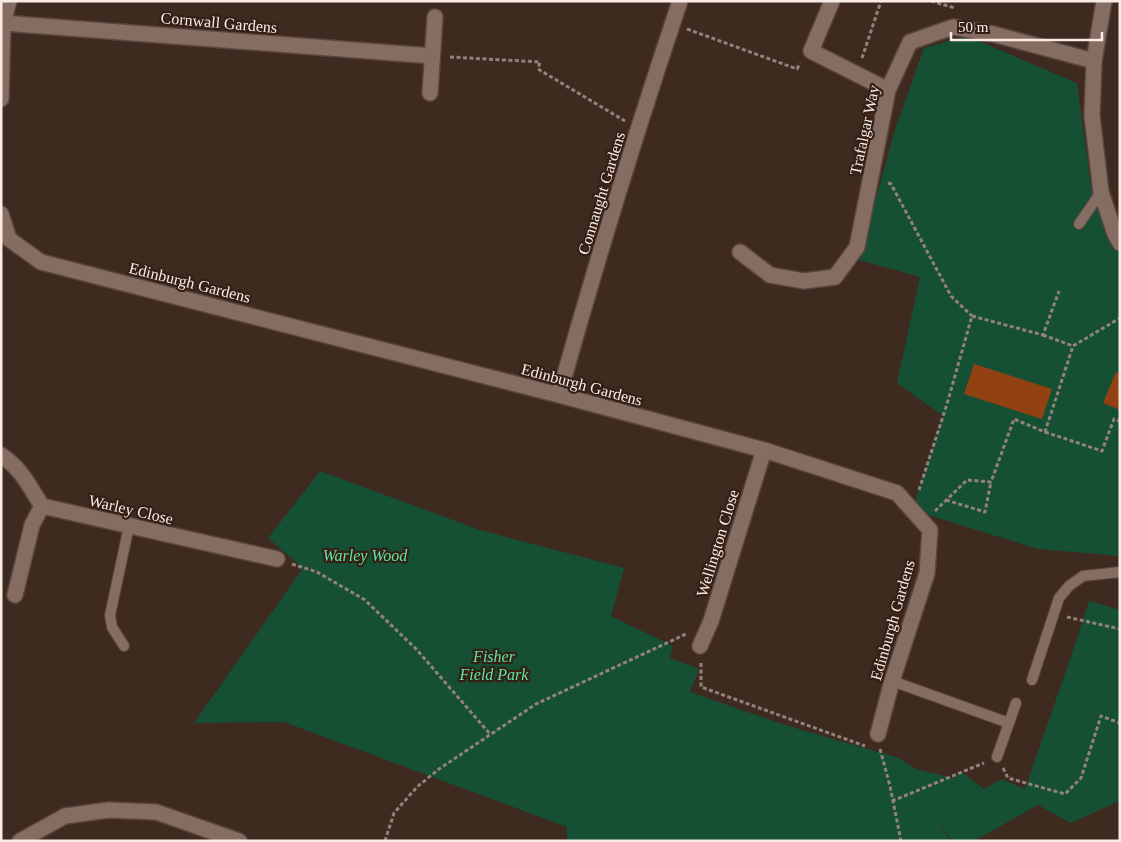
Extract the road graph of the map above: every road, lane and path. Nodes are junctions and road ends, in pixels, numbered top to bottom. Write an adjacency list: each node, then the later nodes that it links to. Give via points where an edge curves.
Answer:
1 (9, 1): 7 (street)
2 (680, 1): 8 (street, Connaught Gardens)
3 (832, 1): 9 (street)
4 (881, 1): 12 (path)
5 (1104, 1): 11 (street)
6 (435, 17): 10 (street)
7 (3, 23): 10 (street, Cornwall Gardens); 15 (street)
8 (673, 23): 9 (path, via 798,69 805,49); 16 (street, Connaught Gardens)
9 (811, 50): 12 (street)
10 (432, 56): 14 (street); 16 (path, via 540,62 538,69)
11 (1094, 61): 13 (street, Trafalgar Way, via 993,34 952,27 910,42); 18 (street, via 1092,116)
12 (857, 74): 13 (street)
13 (888, 90): 17 (street, Trafalgar Way)
14 (430, 94)
15 (1, 99)
16 (638, 129): 28 (street, Connaught Gardens)
17 (872, 175): 22 (street, Trafalgar Way, via 858,247 836,277 804,281 770,275); 24 (path, via 891,184 950,296)
18 (1101, 192): 20 (lane); 21 (street)
19 (1, 214): 28 (street, Edinburgh Gardens, via 9,239 41,262)
20 (1080, 224)
21 (1120, 243)
22 (740, 252)
23 (1059, 291): 26 (path)
24 (972, 316): 26 (path); 36 (path)
25 (1120, 318): 27 (path)
26 (1043, 335): 27 (path)
27 (1073, 346): 30 (path)
28 (559, 395): 31 (street, Edinburgh Gardens)
29 (1120, 421): 30 (path, via 1114,419 1102,451)
30 (1045, 432): 33 (path, via 1014,420)
31 (764, 450): 36 (street, Edinburgh Gardens, via 898,493); 43 (street, Wellington Close)
32 (1, 455): 35 (street, via 14,463)
33 (991, 482): 34 (path, via 967,480); 34 (path, via 985,512)
34 (946, 500): 37 (path)
35 (42, 506): 38 (street, Warley Close); 41 (street, via 32,525)
36 (912, 510): 47 (street, Edinburgh Gardens, via 930,530 927,573)
37 (932, 514)
38 (128, 526): 39 (street, Warley Close); 45 (lane, via 110,615 112,627)
39 (277, 559): 52 (path, via 317,572 365,600 417,650)
40 (1120, 572): 42 (lane, via 1083,576 1069,586)
41 (15, 595)
42 (1054, 614): 44 (path); 48 (lane)
43 (711, 622): 46 (street, Wellington Close); 52 (path, via 536,704)
44 (1120, 629)
45 (124, 646)
46 (700, 646): 54 (path, via 701,687)
47 (892, 680): 50 (lane); 53 (street, Edinburgh Gardens)
48 (1032, 680)
49 (1016, 703): 50 (lane)
50 (1009, 723): 55 (lane)
51 (1120, 723): 55 (path, via 1102,716 1081,778 1065,794 1008,778)
52 (490, 734): 59 (path, via 417,787 394,813)
53 (878, 734): 54 (path)
54 (880, 751): 56 (path)
55 (997, 757): 56 (path)
56 (892, 801): 60 (path)
57 (20, 841): 58 (street, via 65,816 109,810 156,812)
58 (239, 841)
59 (385, 841)
60 (901, 841)

